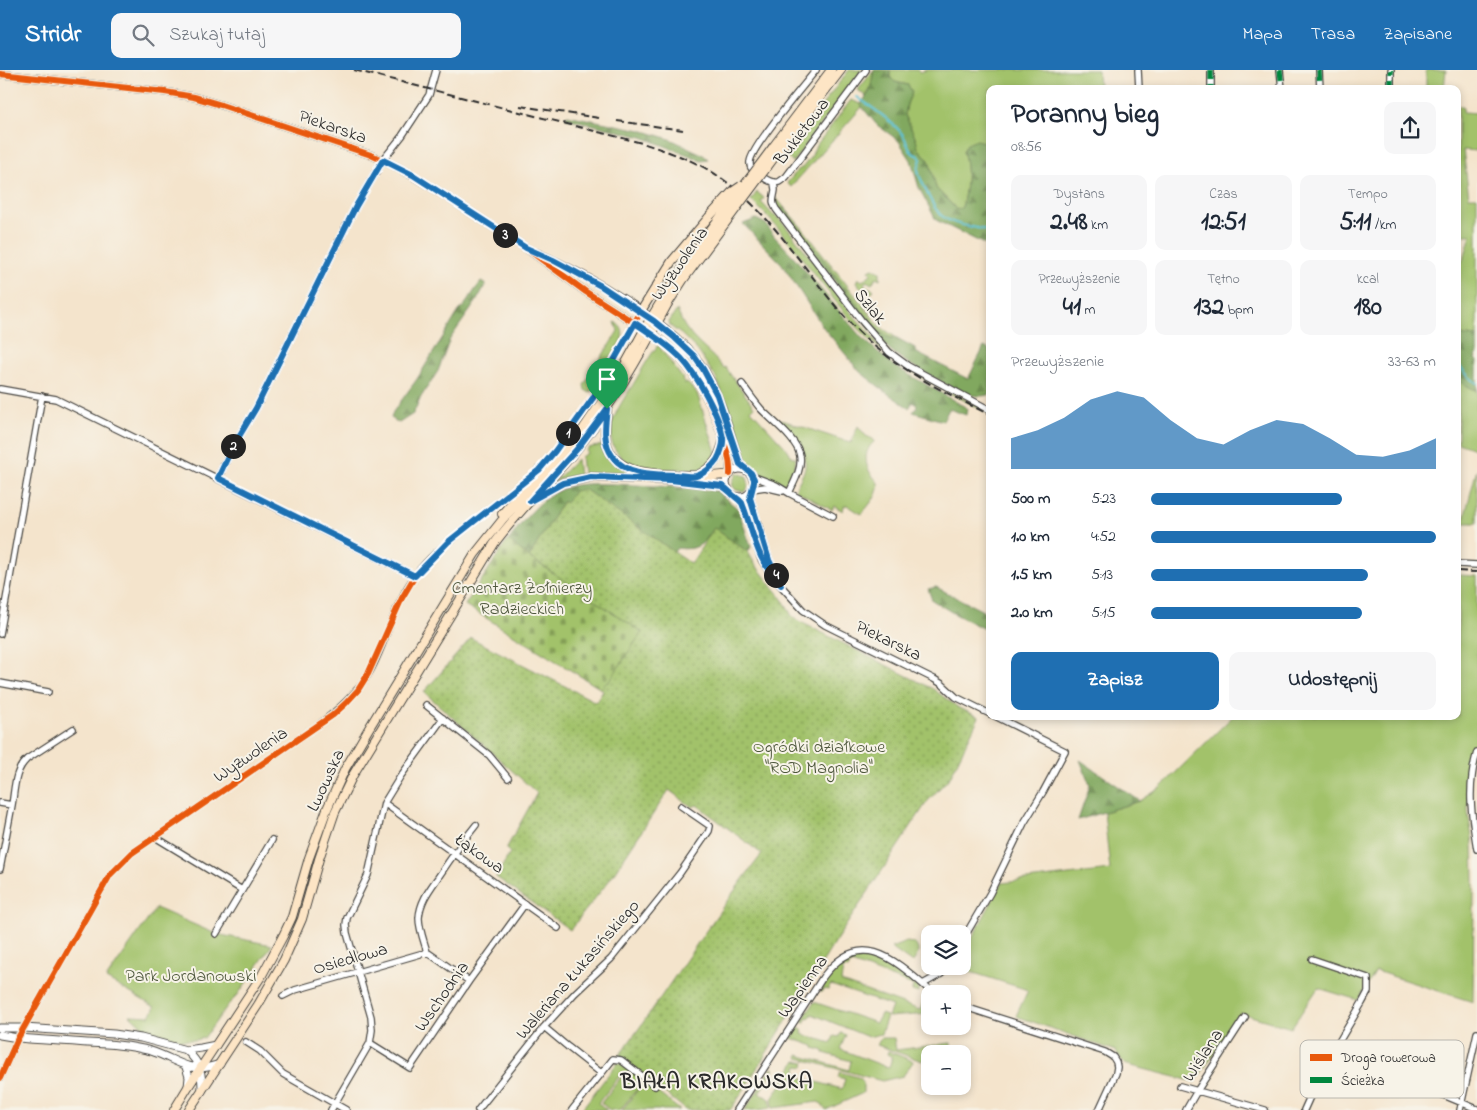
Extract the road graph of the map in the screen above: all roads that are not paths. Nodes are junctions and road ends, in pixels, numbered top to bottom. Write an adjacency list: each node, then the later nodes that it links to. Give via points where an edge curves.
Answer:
1 (436, 70): 18 (street, via 429,95)
2 (816, 70): 19 (street, Bukietowa, via 767,132 751,158 752,170)
3 (832, 70): 17 (main road, Wyzwolenia)
4 (841, 70): 17 (main road, Wyzwolenia)
5 (866, 70): 19 (street, Bukietowa, via 789,173)
6 (1138, 70): 12 (street)
7 (1211, 70): 13 (street)
8 (1280, 70): 14 (street)
9 (1319, 70): 15 (street)
10 (1391, 70): 16 (street)
11 (0, 74): 18 (street, Piekarska, via 194,97)
12 (1139, 85)
13 (1211, 85)
14 (1282, 85)
15 (1320, 85)
16 (1391, 85)
17 (776, 149): 20 (main road, Wyzwolenia, bridge); 24 (main road, Wyzwolenia, bridge)
18 (383, 160): 21 (street, Piekarska, via 413,175); 36 (street, via 352,214)
19 (774, 182): 28 (street, Szlak, via 772,199 776,209 889,352 915,370)
20 (747, 183): 22 (main road, bridge, via 732,192 672,261); 24 (main road, Wyzwolenia, bridge, via 676,276 654,311)
21 (526, 248): 22 (street, Piekarska, via 594,282); 23 (street, Piekarska)
22 (641, 311): 23 (street); 31 (street, Piekarska, via 683,345 703,369 717,395)
23 (635, 323): 30 (street, Piekarska, via 672,349 692,371 709,401); 32 (street, Wyzwolenia, via 593,398)
24 (640, 345): 29 (main road, Wyzwolenia); 37 (main road, Wyzwolenia, via 591,418)
25 (742, 384): 40 (street, via 798,450 800,464)
26 (0, 389): 27 (street)
27 (42, 396): 36 (street, via 56,399); 49 (street)
28 (986, 408)
29 (607, 409): 34 (main road, via 606,442 619,463 636,471); 42 (main road, Wyzwolenia, via 577,449)
30 (724, 440): 33 (street, Piekarska); 34 (main road, via 717,461)
31 (743, 468): 33 (street); 35 (street)
32 (539, 470): 44 (main road, via 493,524); 47 (street, Wyzwolenia, via 448,542)
33 (730, 474): 34 (main road); 38 (street, via 726,481)
34 (696, 476)
35 (752, 476): 39 (street); 40 (street)
36 (218, 478): 47 (street)
37 (537, 482): 44 (main road, Lwowska)
38 (728, 489): 41 (street); 42 (main road, via 716,484 671,480 591,477 563,483)
39 (751, 490): 40 (street, via 765,487); 41 (street); 48 (street, Piekarska, via 750,498 769,560)
40 (789, 493): 43 (street)
41 (738, 497): 48 (street, Piekarska, via 761,558)
42 (530, 501): 94 (main road, Lwowska, via 503,531 481,563 353,775 335,812 294,940 273,981)
43 (833, 516)
44 (488, 536): 92 (main road, Lwowska, via 455,584 361,740 318,830 283,936 262,975)
45 (1461, 564): 46 (street)
46 (1477, 565)
47 (415, 576): 64 (street, Wyzwolenia, via 368,674 346,703)
48 (781, 585): 53 (street, Piekarska, via 803,610 825,625 934,679 956,697)
49 (0, 634)
50 (0, 684): 51 (street)
51 (48, 692)
52 (426, 705): 54 (street)
53 (986, 712)
54 (443, 718): 58 (street, via 489,755); 60 (street)
55 (1003, 720): 71 (street, via 1065,751)
56 (73, 729): 61 (street, via 22,763 16,776)
57 (1477, 752): 66 (street, via 1470,787)
58 (508, 778)
59 (0, 803): 61 (street)
60 (384, 803): 67 (street, Łąkowa); 76 (street, via 368,875 346,922)
61 (12, 805): 68 (street)
62 (681, 806): 83 (street, Waleriana Łukasińskiego, via 708,824 709,831 680,873 611,959)
63 (476, 825): 67 (street)
64 (155, 837): 69 (street); 85 (street, Wyzwolenia, via 132,853 110,875)
65 (272, 840): 69 (street)
66 (1477, 849)
67 (454, 853): 70 (street, Łąkowa); 74 (street, via 426,894 419,915)
68 (0, 868)
69 (242, 890): 73 (street)
70 (525, 904): 72 (street, Łąkowa); 78 (street, Wschodnia)
71 (971, 926)
72 (558, 928)
73 (216, 934)
74 (427, 952): 76 (street, Osiedlowa); 78 (street)
75 (1312, 959): 89 (street, via 1368,978 1368,992)
76 (359, 971): 80 (street, Osiedlowa); 91 (street, via 371,1017)
77 (940, 975): 79 (street)
78 (469, 981): 91 (street, Wschodnia, via 410,1068)
79 (923, 984): 116 (street, Wapienna, via 894,960 876,953 861,951 843,957 823,977)
80 (283, 996)
81 (971, 1009): 117 (street, via 1112,1057 1116,1062 1116,1073)
82 (1244, 1017): 102 (street, Wiślana)
83 (544, 1026): 97 (street); 114 (street, Waleriana Łukasińskiego)
84 (0, 1028): 85 (street)
85 (24, 1028): 88 (street, Wyzwolenia); 93 (street, via 132,1037)
86 (1477, 1033): 104 (street)
87 (0, 1035): 88 (street)
88 (18, 1038): 95 (street, via 128,1046 150,1051); 98 (street, Wyzwolenia)
89 (1339, 1040)
90 (246, 1042): 107 (street, via 283,1074)
91 (370, 1043): 107 (street)
92 (216, 1045): 93 (street); 96 (main road, Lwowska)
93 (186, 1050): 96 (street)
94 (220, 1064): 96 (street); 103 (main road, Lwowska)
95 (186, 1067): 96 (street); 101 (street)
96 (200, 1068): 101 (main road, Lwowska); 103 (street)
97 (601, 1073): 99 (street, via 611,1061 618,1059); 115 (street)
98 (0, 1078)
99 (655, 1086)
100 (1180, 1086): 102 (street)
101 (188, 1087): 110 (main road, Lwowska)
102 (1197, 1090): 118 (street, Wiślana); 119 (street)
103 (202, 1092): 111 (main road, Lwowska)
104 (1464, 1093)
105 (1309, 1098): 120 (street)
106 (1441, 1098): 108 (street)
107 (335, 1104): 112 (street); 113 (street)
108 (1461, 1107): 109 (street)
109 (1477, 1109)
110 (174, 1110)
111 (189, 1110)
112 (331, 1110)
113 (346, 1110)
114 (479, 1110)
115 (572, 1110)
116 (737, 1110)
117 (1099, 1110)
118 (1186, 1110)
119 (1266, 1110)
120 (1304, 1110)

